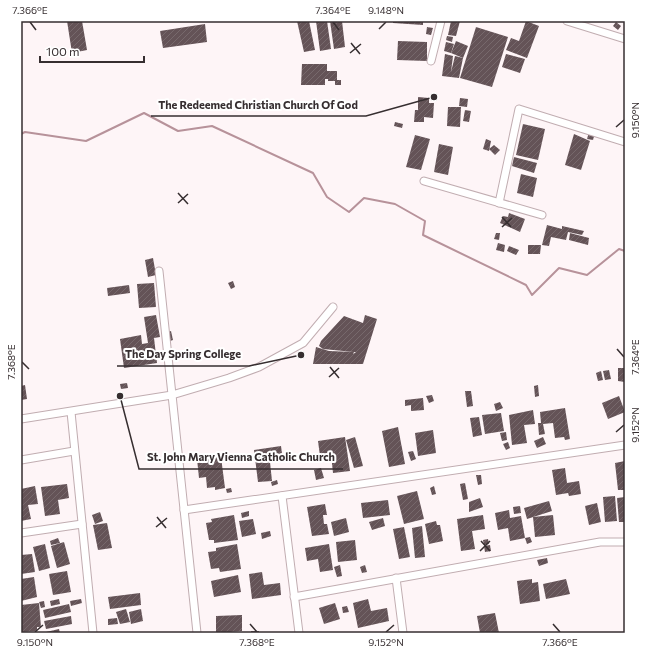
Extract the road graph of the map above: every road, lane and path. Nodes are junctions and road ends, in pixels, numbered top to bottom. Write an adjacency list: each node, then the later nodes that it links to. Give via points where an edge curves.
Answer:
1 (441, 21): 4 (street)
2 (567, 21): 3 (street)
3 (625, 39)
4 (431, 61)
5 (625, 142): 7 (street, via 518,109)
6 (424, 181): 7 (street)
7 (499, 203): 8 (street)
8 (542, 215)
9 (158, 271): 11 (street)
10 (333, 308): 11 (street, via 303,343 286,354 229,378)
11 (172, 395): 12 (street); 18 (street)
12 (71, 412): 13 (street); 15 (street)
13 (21, 419)
14 (625, 445): 17 (street)
15 (74, 451): 16 (street); 19 (street)
16 (21, 460)
17 (282, 496): 18 (street); 23 (street)
18 (184, 510): 25 (street)
19 (82, 524): 20 (street); 24 (street)
20 (21, 534)
21 (625, 542): 22 (street, via 600,542)
22 (396, 578): 23 (street); 27 (street)
23 (294, 597): 26 (street)
24 (93, 633)
25 (197, 633)
26 (299, 633)
27 (403, 633)

